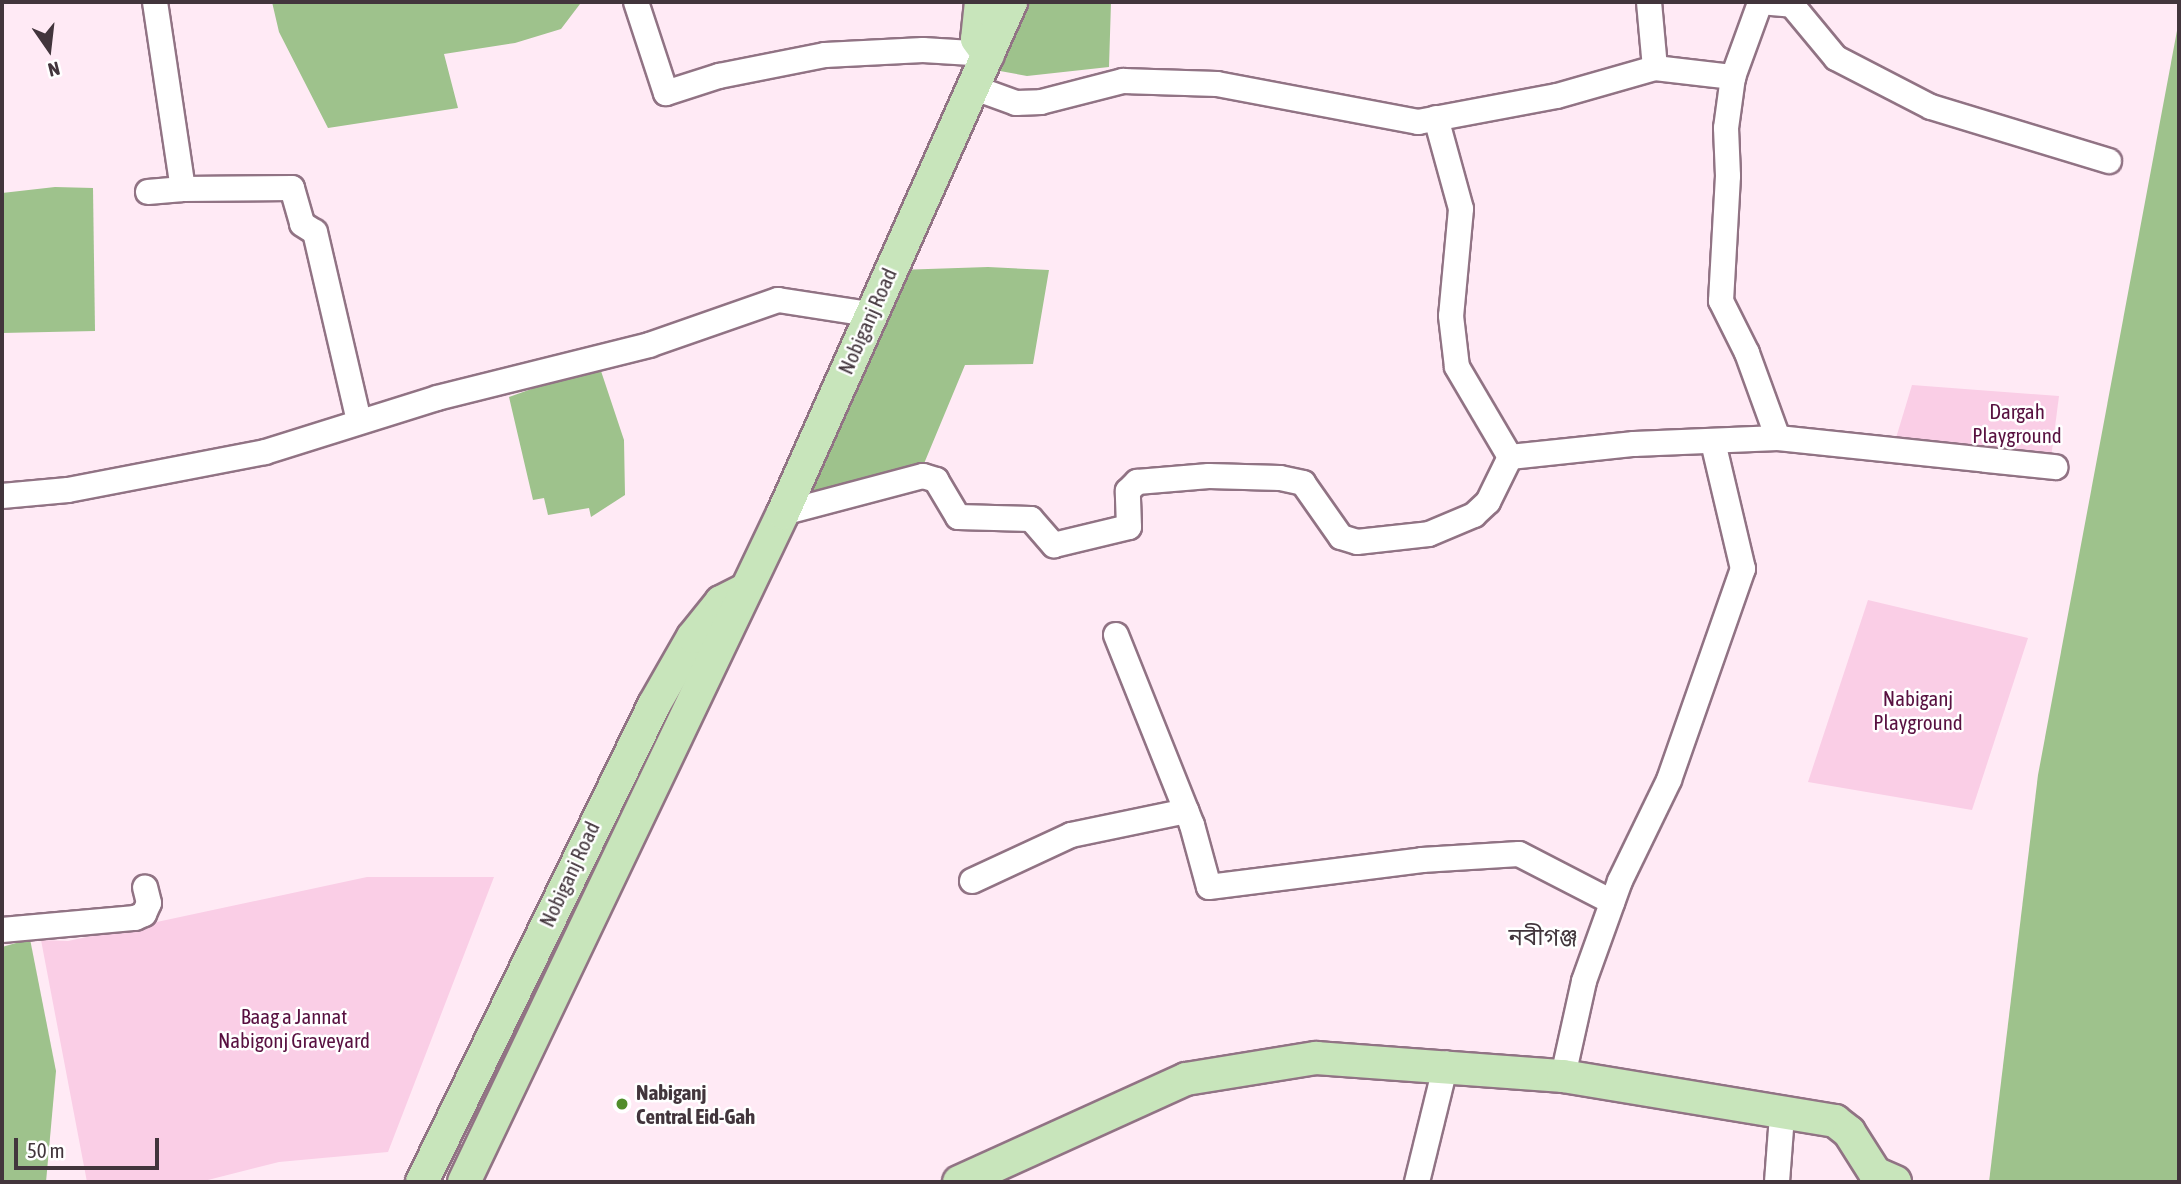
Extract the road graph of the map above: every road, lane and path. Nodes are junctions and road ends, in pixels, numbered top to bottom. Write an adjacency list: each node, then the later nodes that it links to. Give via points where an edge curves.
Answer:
1 (155, 2): 13 (street)
2 (636, 2): 7 (street, via 666,93 719,76 825,55 923,50)
3 (981, 2): 7 (main road, via 977,39)
4 (1011, 2): 7 (main road, Nobiganj Road)
5 (1649, 2): 8 (street)
6 (1760, 3): 9 (street); 12 (street, via 1792,5 1836,58 1931,107)
7 (988, 54): 10 (main road, Nobiganj Road)
8 (1655, 68): 9 (street); 11 (street, via 1557,96)
9 (1733, 77): 17 (street, via 1726,128 1721,302 1747,353)
10 (972, 88): 11 (street, via 1016,103 1041,102 1123,81 1217,84 1418,122); 15 (main road, Nobiganj Road)
11 (1436, 118): 19 (street, via 1461,209 1451,316 1457,367)
12 (2109, 161)
13 (183, 189): 14 (street); 16 (street, via 292,188 302,224 315,232)
14 (148, 192)
15 (868, 314): 16 (street, via 778,300 649,345); 22 (main road, Nobiganj Road)
16 (359, 421): 21 (street, via 265,452 68,490)
17 (1778, 438): 18 (street); 20 (street)
18 (1713, 442): 19 (street, via 1634,444); 28 (street, via 1743,569 1669,780)
19 (1510, 457): 22 (street, via 1488,502 1474,515 1429,534 1357,542 1342,537 1303,482 1280,478 1209,476 1137,482 1128,491 1129,527 1054,545 1031,519 958,517 936,480 923,476)
20 (2055, 467)
21 (2, 496)
22 (783, 513): 23 (main road, Nobiganj Road)
23 (747, 589): 33 (main road, Nobiganj Road, via 721,602 694,636 654,705); 34 (main road, Nobiganj Road)
24 (1116, 635): 25 (street)
25 (1187, 811): 26 (street, via 1071,835); 28 (street, via 1209,887 1422,860 1519,854)
26 (972, 881)
27 (145, 887): 29 (street, via 149,903 144,914 135,918)
28 (1612, 902): 31 (street, via 1584,981)
29 (2, 930)
30 (1446, 1064): 31 (main road); 35 (main road, via 1317,1058 1186,1079); 36 (street)
31 (1563, 1076): 32 (main road)
32 (1782, 1115): 37 (street); 38 (main road, via 1843,1126 1875,1173)
33 (422, 1182)
34 (464, 1182)
35 (958, 1182)
36 (1417, 1182)
37 (1777, 1182)
38 (1895, 1182)

